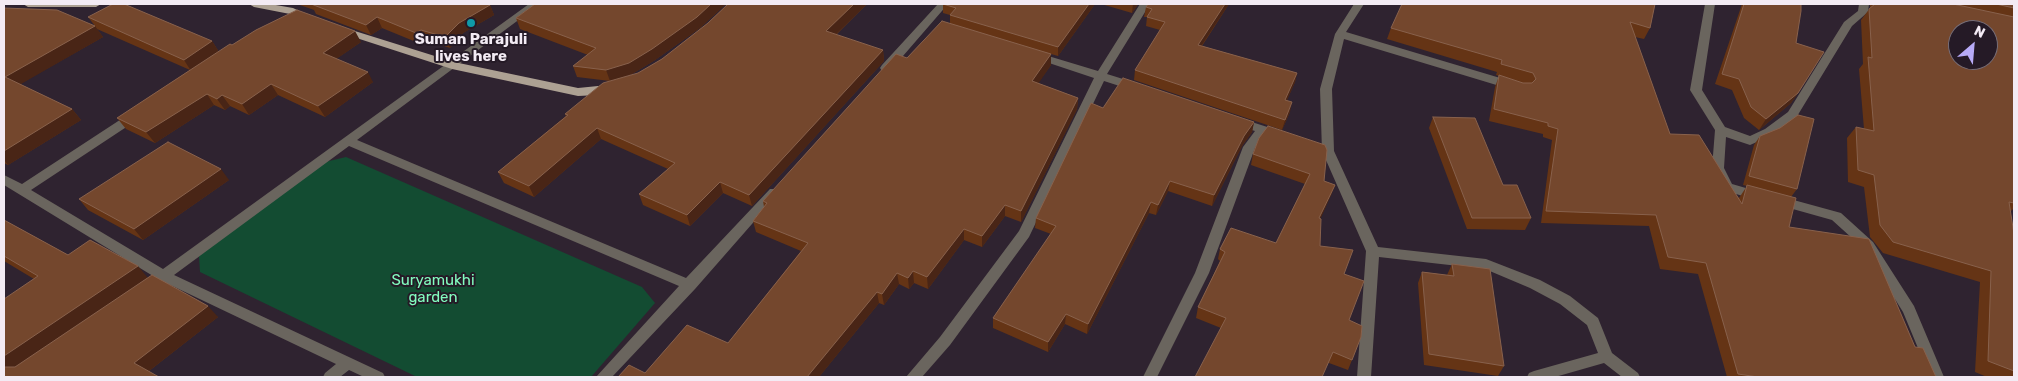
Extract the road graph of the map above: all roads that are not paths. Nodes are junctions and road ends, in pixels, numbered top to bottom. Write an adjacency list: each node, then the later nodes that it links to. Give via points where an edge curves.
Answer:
1 (28, 4): 2 (main road)
2 (96, 4)
3 (254, 4): 10 (main road)
4 (943, 4): 18 (street, via 932,24)
5 (1145, 4): 17 (street)
6 (1359, 4): 14 (street)
7 (1710, 4): 25 (street, via 1696,90)
8 (1864, 4): 25 (street, via 1863,12 1848,24 1792,115 1750,141)
9 (529, 5): 16 (street)
10 (293, 12): 11 (main road); 12 (street)
11 (318, 21)
12 (277, 22)
13 (335, 27): 16 (main road)
14 (1340, 34): 20 (street); 31 (street, via 1326,89 1324,149)
15 (1028, 53): 17 (street)
16 (452, 65): 19 (main road, via 578,92); 27 (street)
17 (1101, 75): 21 (street); 40 (street, via 1024,234 945,341)
18 (876, 79)
19 (619, 86)
20 (1523, 89)
21 (1149, 91)
22 (146, 108): 30 (street)
23 (1224, 117): 24 (street)
24 (1262, 130): 26 (street); 41 (street, via 1249,147 1202,273)
25 (1721, 130): 45 (street, via 1718,168 1727,187 1836,216 1868,245 1909,310)
26 (1290, 139)
27 (348, 141): 32 (street); 33 (street)
28 (4, 179): 30 (street)
29 (780, 186): 33 (street)
30 (23, 189): 32 (street)
31 (1373, 251): 35 (street, via 1486,264 1535,284 1564,300 1593,322); 42 (street)
32 (164, 276): 34 (street); 36 (street)
33 (690, 285): 39 (street)
34 (139, 292)
35 (1606, 357): 43 (street); 44 (street)
36 (346, 364): 37 (street); 38 (street)
37 (330, 377)
38 (378, 377)
39 (603, 377)
40 (913, 377)
41 (1150, 377)
42 (1364, 377)
43 (1534, 377)
44 (1634, 377)
45 (1938, 377)

